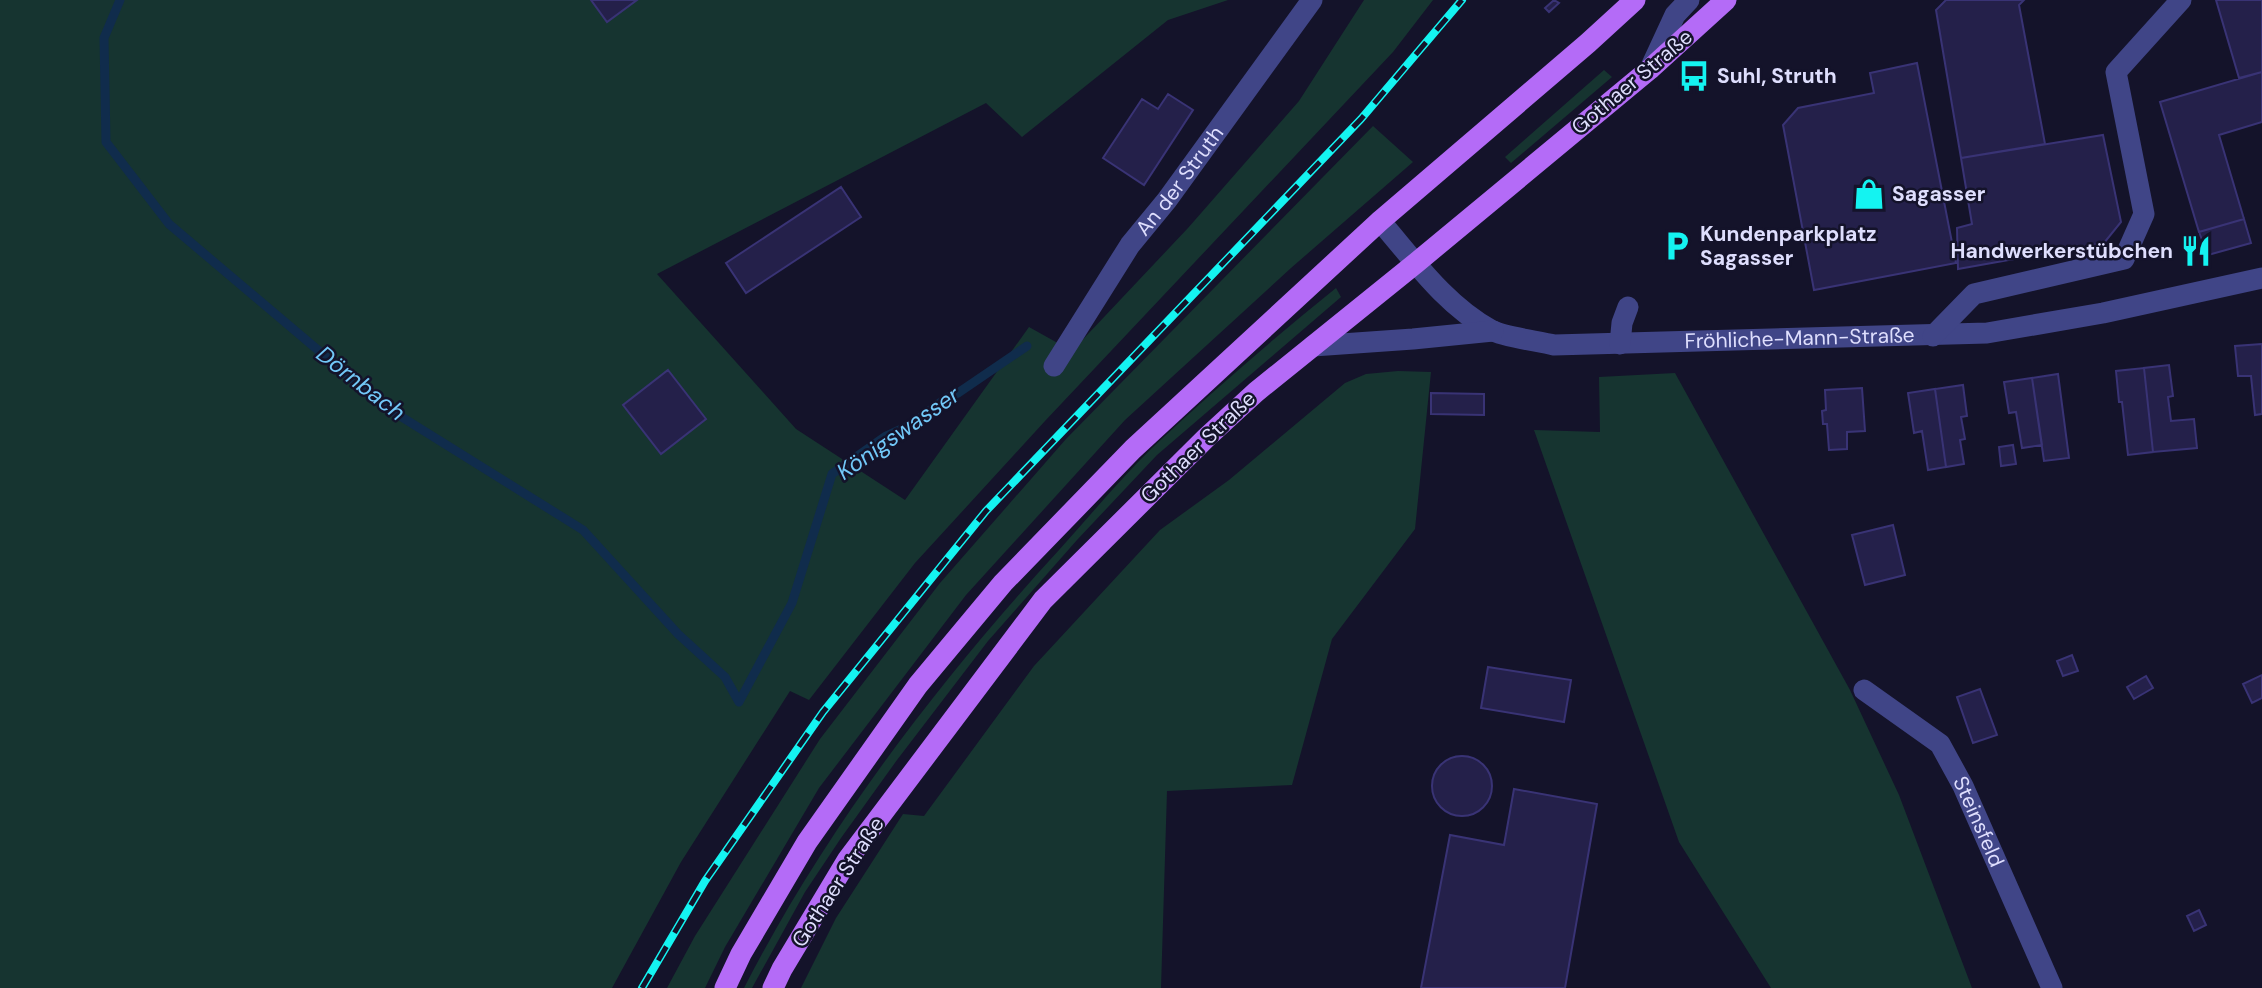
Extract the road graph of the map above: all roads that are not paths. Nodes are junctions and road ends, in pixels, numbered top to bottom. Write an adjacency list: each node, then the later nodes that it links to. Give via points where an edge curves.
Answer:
1 (1311, 0): 15 (street, An der Struth, via 1130,245)
2 (1635, 0): 7 (main road, Gothaer Straße)
3 (1689, 0): 6 (street, via 1675,15)
4 (1726, 0): 6 (main road, Gothaer Straße)
5 (2181, 0): 12 (street, via 2116,72 2144,215 2123,259 1974,294)
6 (1650, 69): 8 (main road, Gothaer Straße)
7 (1380, 221): 8 (street, Fröhliche-Mann-Straße); 17 (main road, Gothaer Straße, via 1133,449 1003,583 918,685 807,842)
8 (1416, 263): 11 (street, Fröhliche-Mann-Straße, via 1453,303); 14 (main road, Gothaer Straße)
9 (2262, 278): 12 (street, Fröhliche-Mann-Straße, via 2055,323)
10 (1628, 307): 13 (street)
11 (1493, 331): 13 (street, Fröhliche-Mann-Straße, via 1554,345); 14 (street)
12 (1933, 336): 13 (street, Fröhliche-Mann-Straße)
13 (1620, 344)
14 (1313, 346): 18 (main road, Gothaer Straße, via 1206,438 1043,600 849,859)
15 (1054, 366)
16 (1864, 690): 19 (street, Steinsfeld, via 1940,744)
17 (725, 988)
18 (773, 988)
19 (2052, 988)

